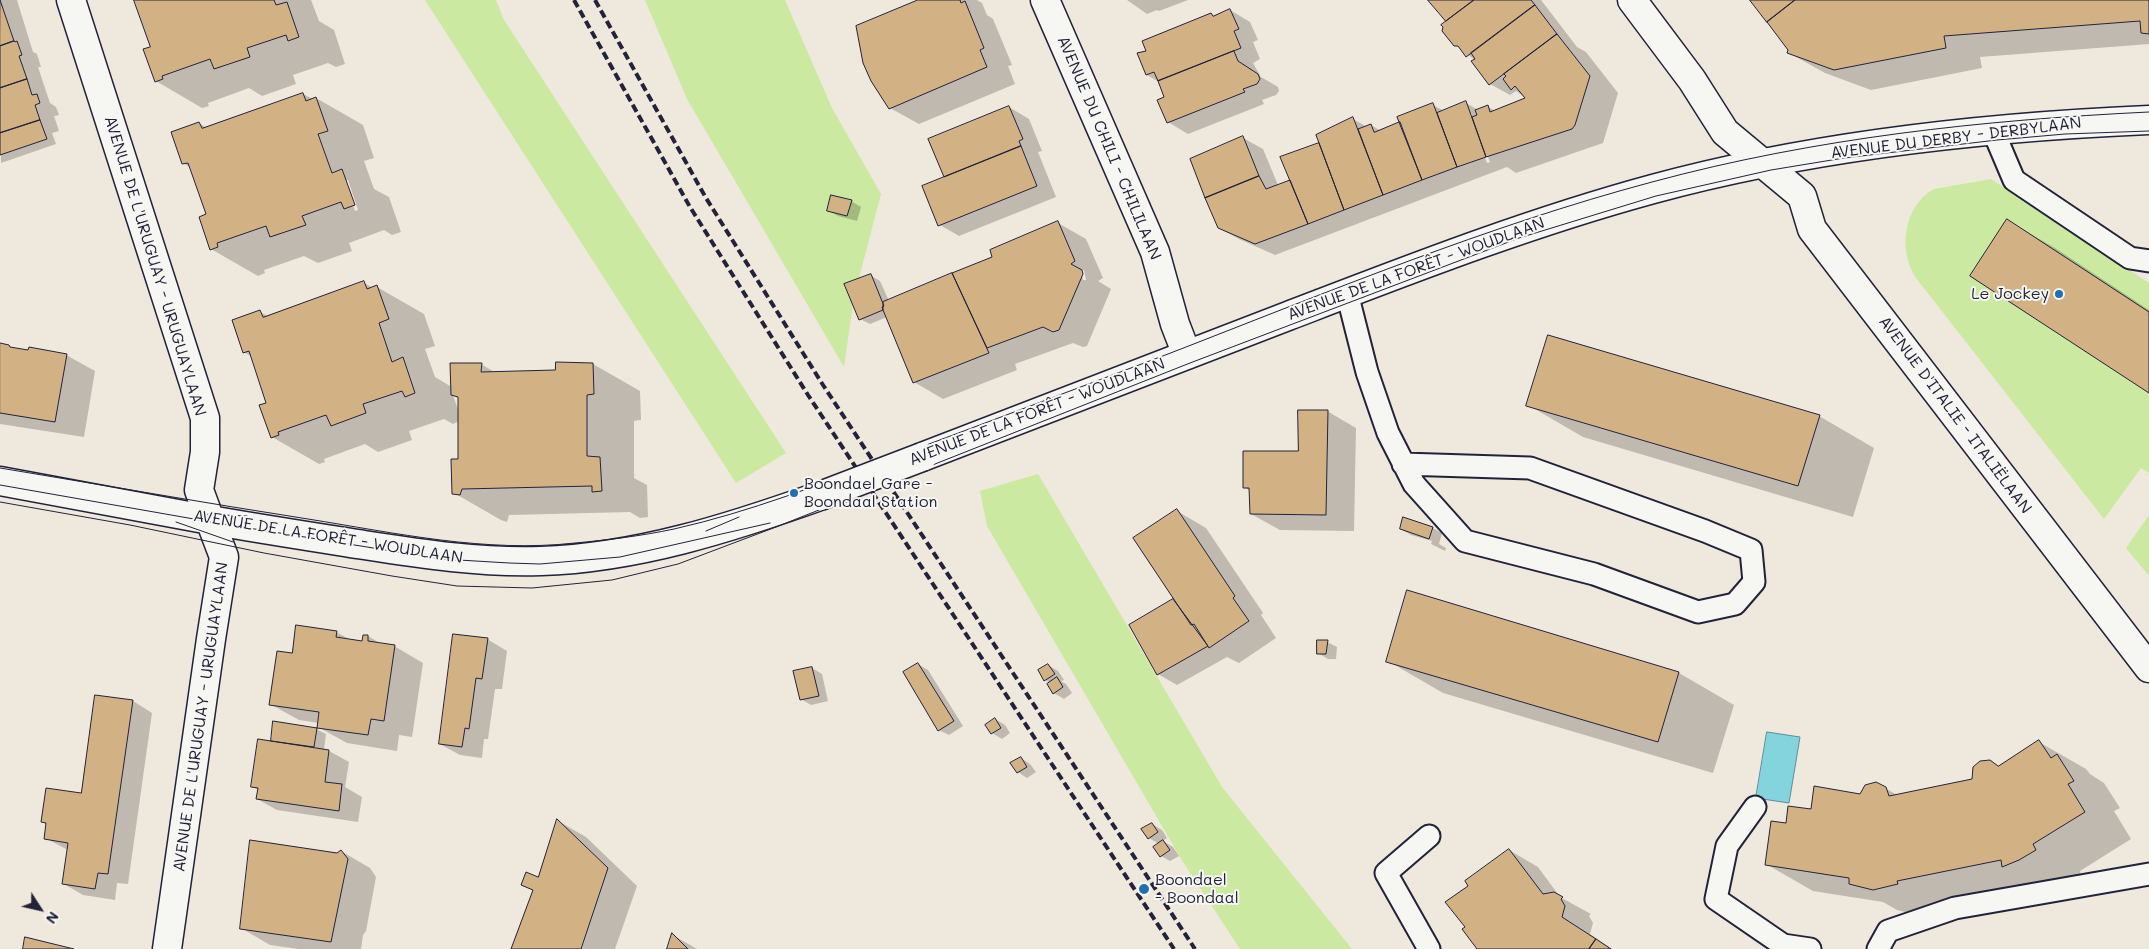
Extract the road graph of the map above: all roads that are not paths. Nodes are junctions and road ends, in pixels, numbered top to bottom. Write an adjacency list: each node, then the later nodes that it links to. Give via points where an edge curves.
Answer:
1 (71, 0): 12 (street, AVENUE DE L'URUGUAY - URUGUAYLAAN, via 204,418 205,452 199,490)
2 (1045, 0): 9 (street, AVENUE DU CHILI - CHILILAAN, via 1155,252)
3 (1632, 0): 6 (street, AVENUE D'ITALIE - ITALIËLAAN, via 1692,80 1725,132)
4 (2149, 120): 5 (street, AVENUE DU DERBY - DERBYLAAN)
5 (1996, 131): 6 (street, AVENUE DU DERBY - DERBYLAAN, via 1843,149); 7 (lane, via 2014,180 2130,258)
6 (1763, 164): 8 (street, AVENUE DE LA FORÊT - WOUDLAAN, via 1654,189 1517,230); 13 (street, AVENUE D'ITALIE - ITALIËLAAN, via 1802,196 1812,229)
7 (2149, 261)
8 (1347, 293): 9 (street, AVENUE DE LA FORÊT - WOUDLAAN); 10 (lane, via 1370,380 1388,433)
9 (1187, 355): 12 (street, AVENUE DE LA FORÊT - WOUDLAAN, bridge, via 820,496 734,525 620,554 539,561 443,557)
10 (1403, 464): 10 (lane, via 1414,484 1465,541 1594,574 1698,612 1735,604 1754,582 1750,550 1530,468)
11 (0, 481): 12 (street, AVENUE DE LA FORÊT - WOUDLAAN)
12 (210, 520): 18 (street, AVENUE DE L'URUGUAY - URUGUAYLAAN, via 224,558)
13 (2149, 668)
14 (1755, 807): 17 (lane, via 1727,846 1716,899)
15 (1429, 836): 19 (lane, via 1386,873)
16 (2149, 874): 21 (lane, via 1955,908 1888,931)
17 (1782, 947): 20 (lane)
18 (167, 949)
19 (1429, 949)
20 (1810, 949)
21 (1878, 949)

